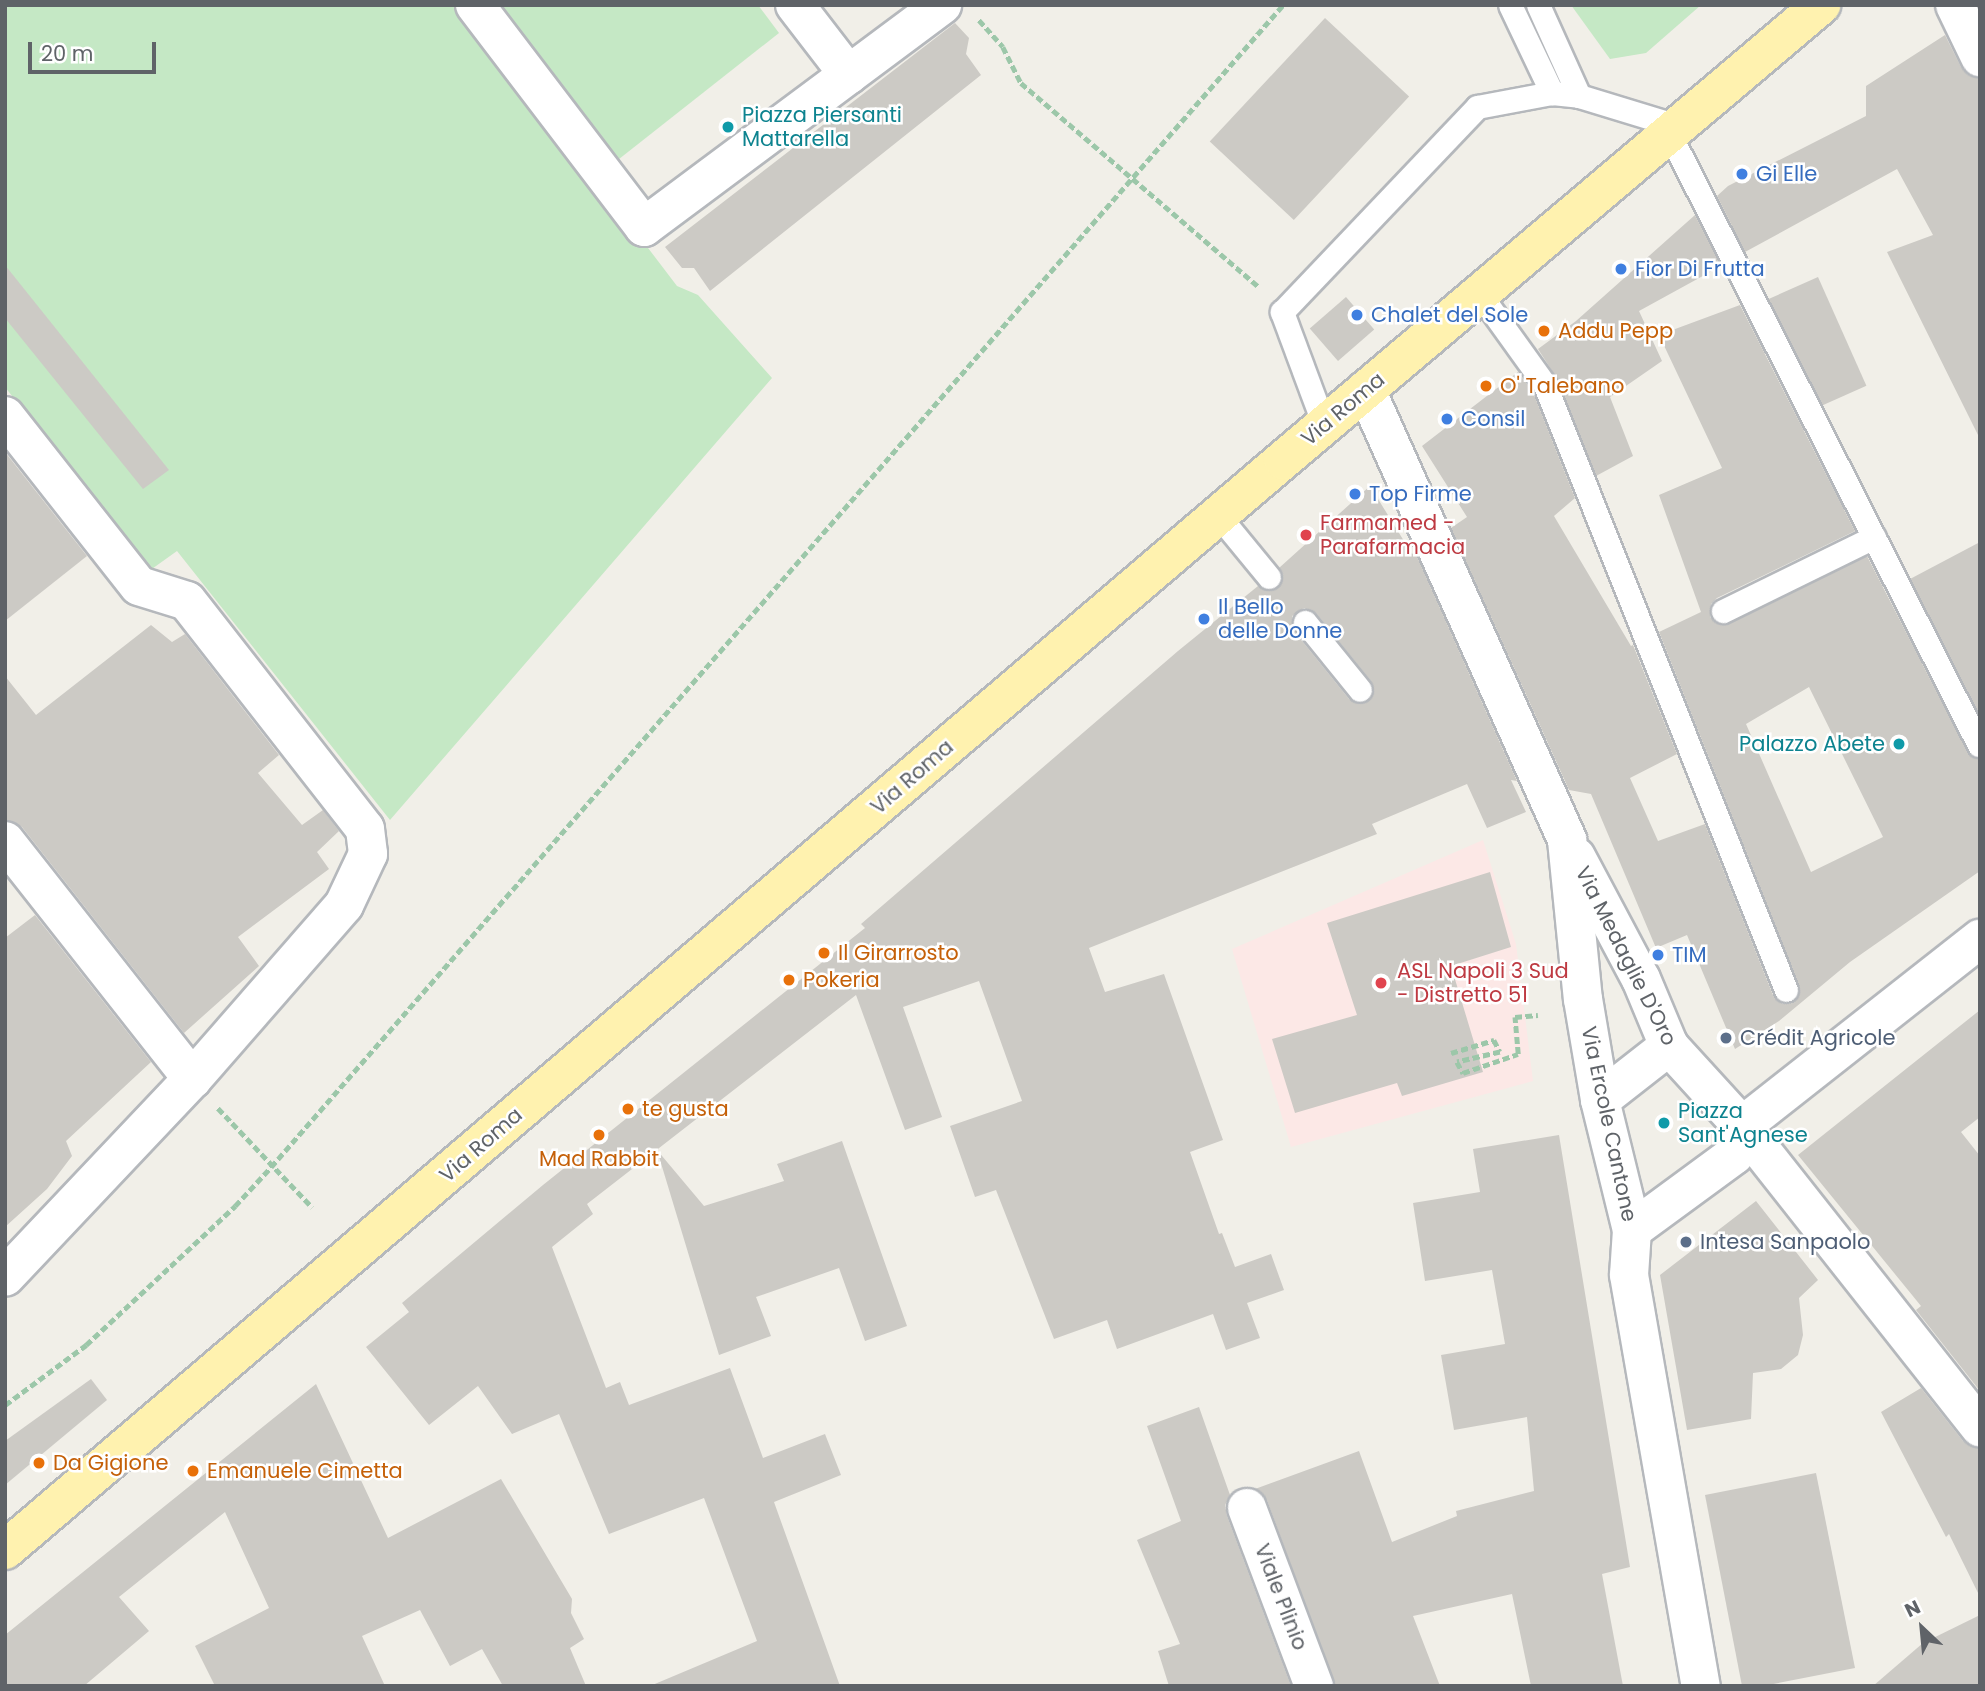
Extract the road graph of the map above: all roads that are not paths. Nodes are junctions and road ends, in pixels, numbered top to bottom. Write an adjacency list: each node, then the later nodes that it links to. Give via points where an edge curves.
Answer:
1 (475, 5): 9 (street, via 644,227)
2 (795, 5): 9 (street)
3 (1510, 5): 10 (lane)
4 (1538, 5): 11 (lane)
5 (1821, 5): 12 (main road, Via Roma)
6 (1955, 5): 8 (street)
7 (958, 10): 9 (street)
8 (1980, 57)
9 (849, 75)
10 (1552, 93): 11 (lane); 16 (lane, via 1477,107 1283,312)
11 (1578, 96): 12 (lane)
12 (1673, 130): 13 (main road, Via Roma); 18 (lane)
13 (1479, 293): 14 (main road, Via Roma); 27 (lane, via 1545,385)
14 (1366, 390): 16 (main road, Via Roma); 24 (street, Via Ercole Cantone)
15 (5, 416): 29 (street, via 139,586 187,601 365,829 368,853 344,905)
16 (1324, 425): 17 (main road, Via Roma)
17 (1218, 515): 19 (lane); 36 (main road, Via Roma)
18 (1874, 537): 20 (lane); 23 (lane)
19 (1269, 577)
20 (1723, 611)
21 (1305, 622): 22 (lane)
22 (1360, 690)
23 (1979, 745)
24 (1567, 840): 28 (street, Via Medaglie D'Oro, via 1641,979); 30 (street, Via Ercole Cantone, via 1583,999)
25 (5, 841): 29 (street)
26 (1980, 939): 31 (street)
27 (1786, 990)
28 (1669, 1046): 30 (street); 31 (street, Via Medaglie D'Oro)
29 (192, 1079): 33 (street)
30 (1601, 1100): 32 (street, Via Ercole Cantone)
31 (1742, 1126): 32 (street, via 1734,1155); 34 (street, Via Medaglie D'Oro)
32 (1632, 1230): 38 (street, Via Ercole Cantone, via 1629,1275)
33 (7, 1271)
34 (1980, 1427)
35 (1247, 1508): 37 (street, Viale Plinio)
36 (5, 1550)
37 (1314, 1686)
38 (1700, 1686)

